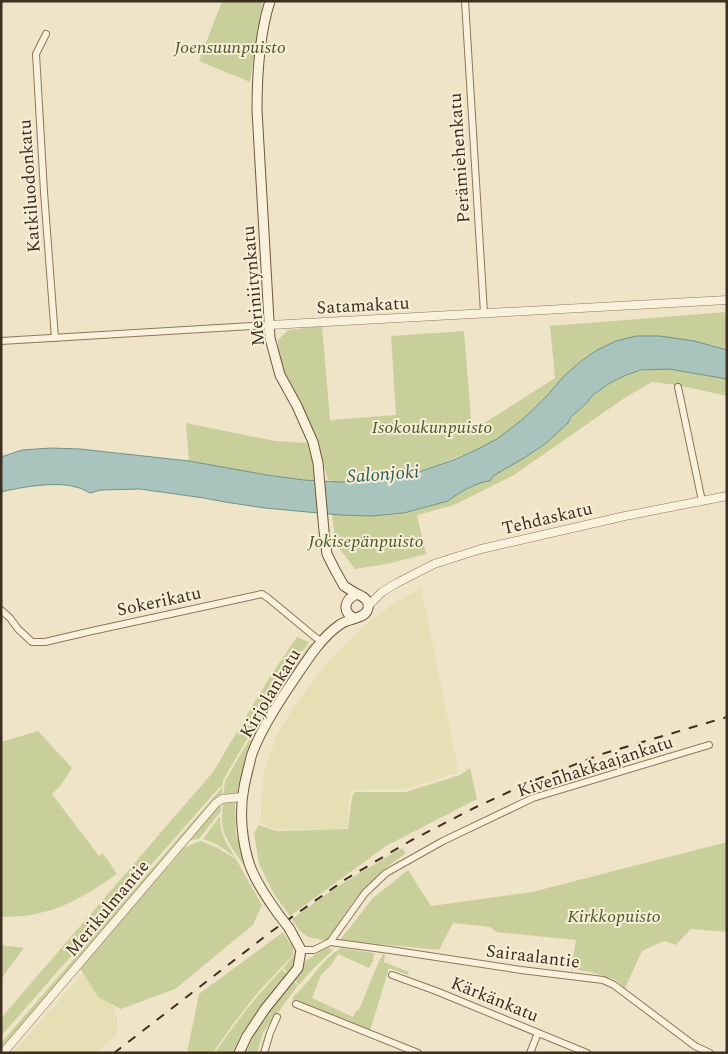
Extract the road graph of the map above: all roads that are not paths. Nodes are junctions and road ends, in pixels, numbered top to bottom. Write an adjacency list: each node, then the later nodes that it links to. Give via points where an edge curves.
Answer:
1 (270, 1): 6 (main road, Meriniitynkatu, via 260,47 257,84)
2 (465, 1): 5 (street, Perämiehenkatu)
3 (46, 34): 7 (street, Katkiluodonkatu, via 36,54)
4 (727, 300): 5 (street, Satamakatu)
5 (484, 313): 6 (street, Satamakatu)
6 (270, 325): 7 (street, Satamakatu); 12 (main road, Meriniitynkatu, via 270,338 280,375 313,442 327,554)
7 (55, 338): 8 (street, Satamakatu)
8 (1, 341)
9 (678, 387): 11 (street)
10 (727, 496): 11 (street, Tehdaskatu)
11 (702, 501): 13 (street, Tehdaskatu, via 481,549 434,564)
12 (344, 586): 14 (main road, Meriniitynkatu); 15 (main road, Meriniitynkatu)
13 (382, 592): 14 (street, Tehdaskatu); 16 (street, Tehdaskatu)
14 (360, 595): 15 (main road, via 352,596); 16 (main road, via 368,601)
15 (347, 606): 18 (main road, via 349,615); 19 (main road, Kirjolankatu)
16 (368, 606): 18 (main road, via 363,616)
17 (1, 610): 20 (street, Sokerikatu, via 32,642 45,642 262,594)
18 (354, 618): 19 (main road, Kirjolankatu)
19 (339, 625): 20 (main road, Kirjolankatu)
20 (321, 641): 22 (main road, Kirjolankatu, via 263,731 252,755)
21 (709, 745): 23 (street, Kivenhakkaajankatu, via 533,798 443,840 386,873 365,893)
22 (242, 797): 24 (main road, Kirjolankatu, bridge, via 243,833 251,867); 29 (street, Merikulmantie, via 222,799 216,803)
23 (330, 942): 24 (street, via 314,950); 35 (street, Sairaalantie, via 603,980 695,1046)
24 (301, 950): 30 (main road, via 298,968 265,1009)
25 (392, 976): 28 (street, Kärkänkatu)
26 (296, 1004): 32 (street)
27 (276, 1017): 31 (street)
28 (538, 1033): 33 (street); 34 (street, Kärkänkatu)
29 (3, 1053)
30 (240, 1053)
31 (264, 1053)
32 (418, 1053)
33 (530, 1053)
34 (587, 1053)
35 (710, 1053)

